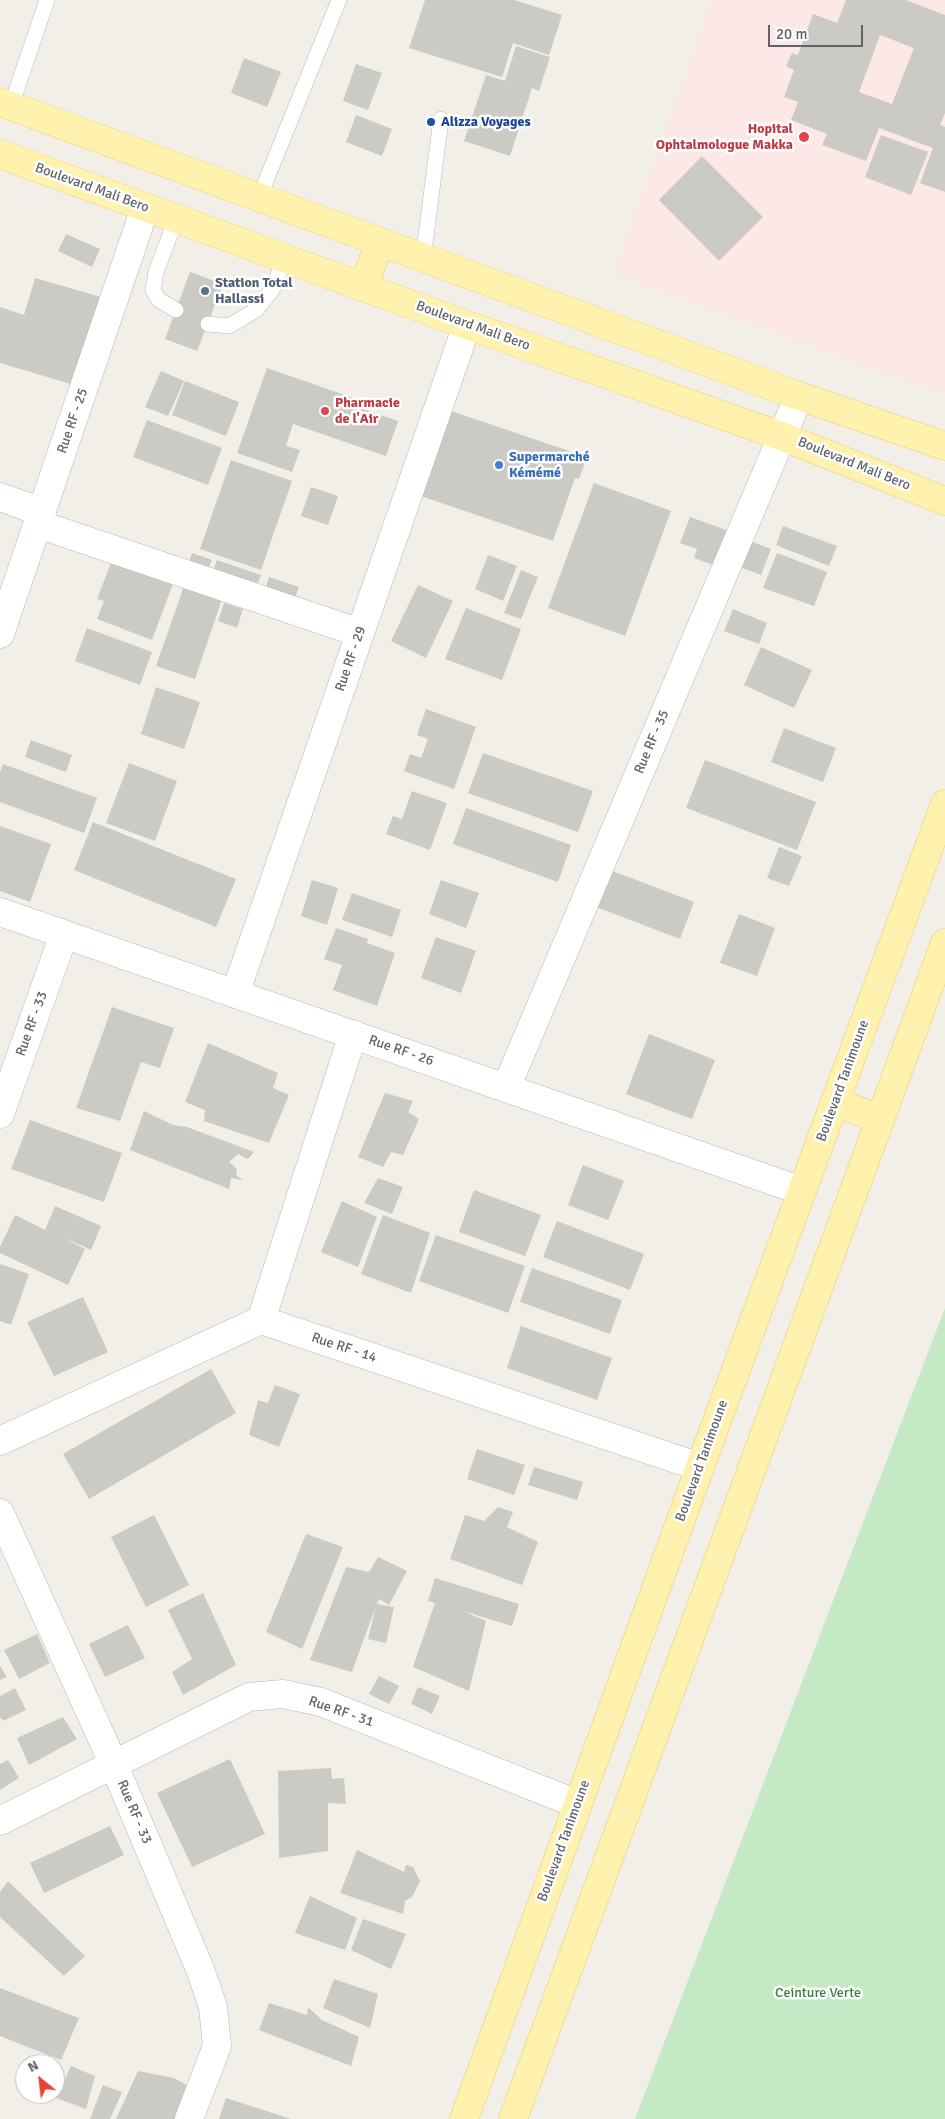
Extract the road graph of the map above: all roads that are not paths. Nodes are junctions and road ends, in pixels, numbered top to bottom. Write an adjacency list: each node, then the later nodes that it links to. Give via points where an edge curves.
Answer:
1 (47, 0): 3 (lane)
2 (340, 0): 6 (lane)
3 (5, 104): 6 (main road)
4 (441, 119): 11 (lane)
5 (0, 154): 7 (main road, Boulevard Mali Bero)
6 (259, 198): 9 (main road)
7 (145, 208): 8 (main road, Boulevard Mali Bero); 21 (street, Rue RF - 25)
8 (176, 219): 10 (main road, Boulevard Mali Bero); 13 (lane, via 156,272 153,290 159,300)
9 (379, 243): 11 (main road); 12 (main road)
10 (285, 258): 12 (main road, Boulevard Mali Bero); 14 (lane, via 272,290 256,310 229,326)
11 (423, 259): 16 (main road)
12 (364, 286): 15 (main road, Boulevard Mali Bero)
13 (176, 310)
14 (208, 324)
15 (467, 325): 17 (main road, Boulevard Mali Bero); 22 (street, Rue RF - 29)
16 (799, 396): 17 (street, Rue RF - 35); 18 (main road)
17 (781, 436): 20 (main road, Boulevard Mali Bero); 30 (street, Rue RF - 35)
18 (945, 446)
19 (0, 497): 21 (street)
20 (945, 500)
21 (40, 518): 22 (street); 23 (street, Rue RF - 25)
22 (360, 632): 28 (street, Rue RF - 29)
23 (0, 634)
24 (945, 804): 31 (main road, Boulevard Tanimoune)
25 (0, 912): 26 (street, Rue RF - 26)
26 (64, 934): 28 (street, Rue RF - 26); 32 (street, Rue RF - 33)
27 (945, 942): 33 (main road)
28 (235, 994): 29 (street, Rue RF - 26)
29 (353, 1034): 30 (street, Rue RF - 26); 35 (street)
30 (506, 1088): 34 (street, Rue RF - 26)
31 (835, 1102): 33 (main road); 34 (main road, Boulevard Tanimoune)
32 (0, 1114)
33 (880, 1119): 44 (main road)
34 (802, 1191): 37 (main road, Boulevard Tanimoune)
35 (261, 1320): 36 (street); 37 (street, Rue RF - 14)
36 (0, 1441)
37 (700, 1467): 40 (main road, Boulevard Tanimoune)
38 (0, 1513): 39 (street, Rue RF - 33)
39 (114, 1765): 40 (street, Rue RF - 31, via 249,1697 283,1694 321,1702); 41 (street, Rue RF - 31); 42 (street, Rue RF - 33, via 213,2007 217,2046)
40 (577, 1804): 43 (main road, Boulevard Tanimoune)
41 (0, 1821)
42 (189, 2119)
43 (464, 2119)
44 (513, 2119)

